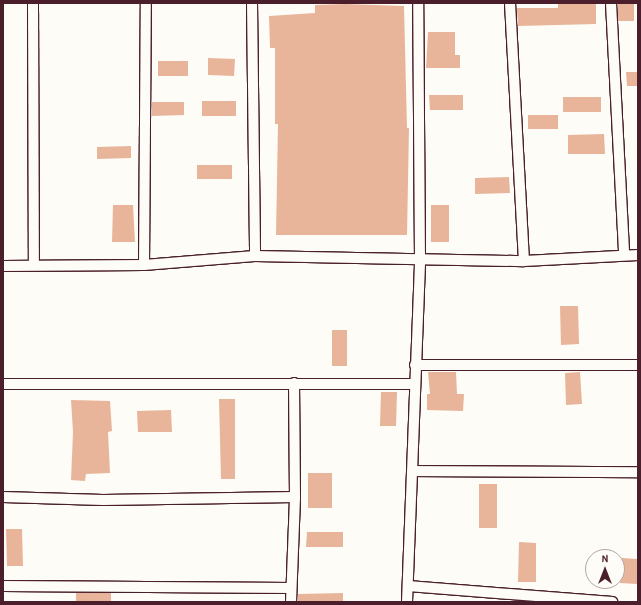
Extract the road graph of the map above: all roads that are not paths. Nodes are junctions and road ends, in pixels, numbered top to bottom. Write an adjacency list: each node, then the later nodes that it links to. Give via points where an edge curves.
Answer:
1 (33, 3): 12 (street)
2 (146, 3): 13 (street)
3 (252, 3): 9 (street)
4 (418, 3): 10 (street)
5 (510, 3): 11 (street)
6 (611, 3): 7 (street)
7 (624, 255): 8 (street); 11 (street)
8 (638, 255)
9 (255, 256): 10 (street); 13 (street)
10 (420, 260): 11 (street); 15 (street)
11 (524, 261)
12 (34, 265): 13 (street); 14 (street)
13 (144, 265)
14 (3, 266)
15 (415, 365): 16 (street); 19 (street)
16 (638, 365)
17 (294, 383): 18 (street); 19 (street); 23 (street)
18 (3, 384)
19 (414, 384): 20 (street)
20 (413, 471): 21 (street); 25 (street)
21 (638, 472)
22 (3, 497): 23 (street, via 103,500)
23 (295, 497): 26 (street)
24 (3, 586): 26 (street)
25 (408, 586): 28 (street); 29 (street)
26 (291, 588): 27 (street)
27 (291, 602)
28 (407, 602)
29 (612, 602)

